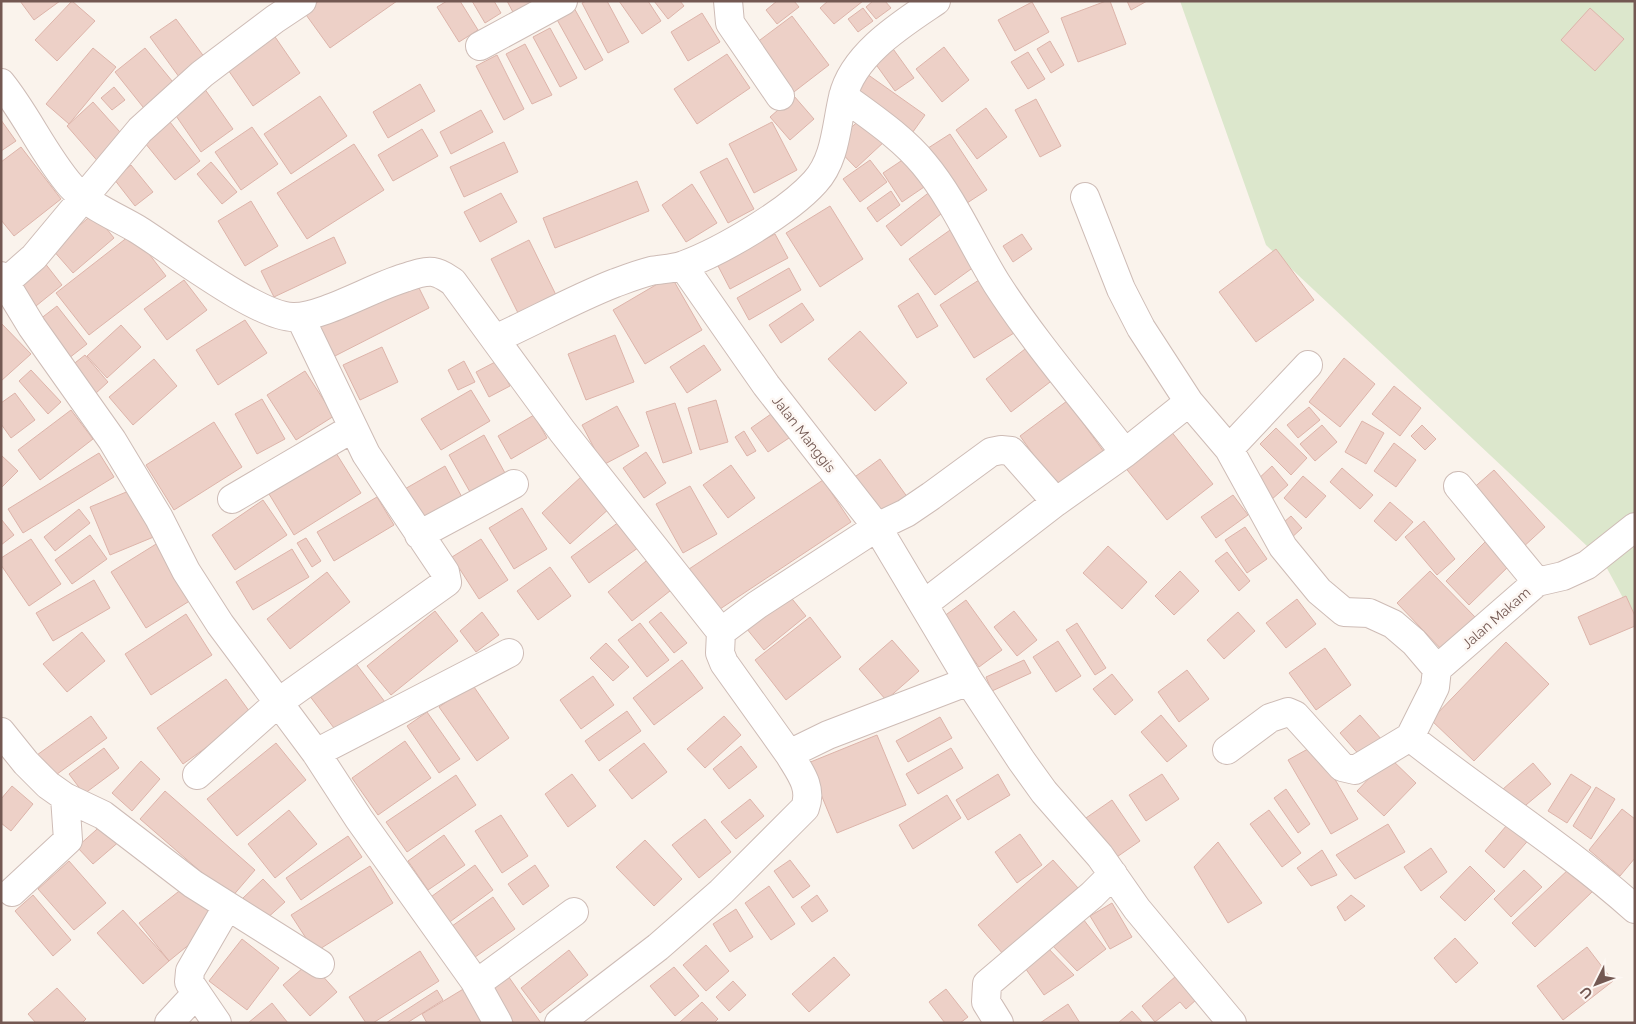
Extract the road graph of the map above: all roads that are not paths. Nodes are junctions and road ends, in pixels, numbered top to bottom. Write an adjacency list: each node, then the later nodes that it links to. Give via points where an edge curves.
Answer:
1 (302, 1): 10 (street, via 274,18 195,80 140,130)
2 (563, 1): 5 (street)
3 (728, 1): 7 (street, via 730,23)
4 (936, 1): 8 (street, via 880,42 850,78)
5 (480, 46)
6 (1, 83): 10 (street, via 63,174)
7 (780, 96)
8 (843, 96): 11 (street, via 840,121 826,168 814,183 782,211); 19 (street, via 903,142 924,163 949,198 1014,309)
9 (1086, 197): 16 (street, via 1121,289 1141,328)
10 (85, 198): 12 (street, via 34,257); 13 (street, via 243,298 282,316)
11 (683, 266): 14 (street, via 649,272 616,283); 24 (street, Jalan Manggis, via 766,385)
12 (3, 282): 33 (street, via 112,440 220,624)
13 (300, 317): 14 (street, via 390,282 432,272 453,282); 17 (street)
14 (495, 340): 29 (street, via 562,431)
15 (1308, 365): 18 (street)
16 (1189, 402): 18 (street); 19 (street)
17 (353, 428): 22 (street); 26 (street, via 366,454)
18 (1229, 449): 31 (street, via 1283,547 1320,591 1344,612 1369,613 1392,624 1414,642)
19 (1125, 453): 23 (street)
20 (514, 484): 26 (street)
21 (1458, 486): 27 (street)
22 (232, 499)
23 (1056, 502): 24 (street, via 1011,451 1001,450 979,459 906,513); 28 (street)
24 (876, 527): 28 (street, Jalan Manggis); 29 (street)
25 (1635, 527): 27 (street, Jalan Makam, via 1587,565)
26 (419, 535): 33 (street, via 448,578 444,586)
27 (1537, 582): 31 (street, Jalan Makam)
28 (924, 604): 32 (street, Jalan Manggis)
29 (721, 632): 38 (street, via 724,663)
30 (509, 653): 37 (street)
31 (1437, 669): 35 (street, via 1435,687)
32 (968, 681): 38 (street, via 828,735); 41 (street, Jalan Manggis, via 1044,792)
33 (279, 702): 37 (street); 39 (street)
34 (1, 732): 40 (street, via 32,769)
35 (1410, 737): 36 (street, via 1355,770 1349,770 1342,767 1295,715 1288,712 1270,718); 44 (street)
36 (1227, 750)
37 (316, 752): 47 (street, via 359,819)
38 (789, 754): 52 (street, via 805,782 809,797 805,808 658,948)
39 (197, 775)
40 (65, 797): 42 (street, via 68,840); 43 (street, via 103,815)
41 (1113, 874): 53 (street, via 988,984 984,996); 54 (street, Jalan Manggis, via 1137,909)
42 (12, 892)
43 (227, 907): 46 (street); 48 (street, via 190,971 189,982)
44 (1635, 908)
45 (574, 912): 47 (street)
46 (320, 964)
47 (476, 984): 51 (street)
48 (196, 995): 49 (street); 50 (street)
49 (169, 1023)
50 (217, 1023)
51 (498, 1023)
52 (559, 1023)
53 (999, 1023)
54 (1232, 1023)

